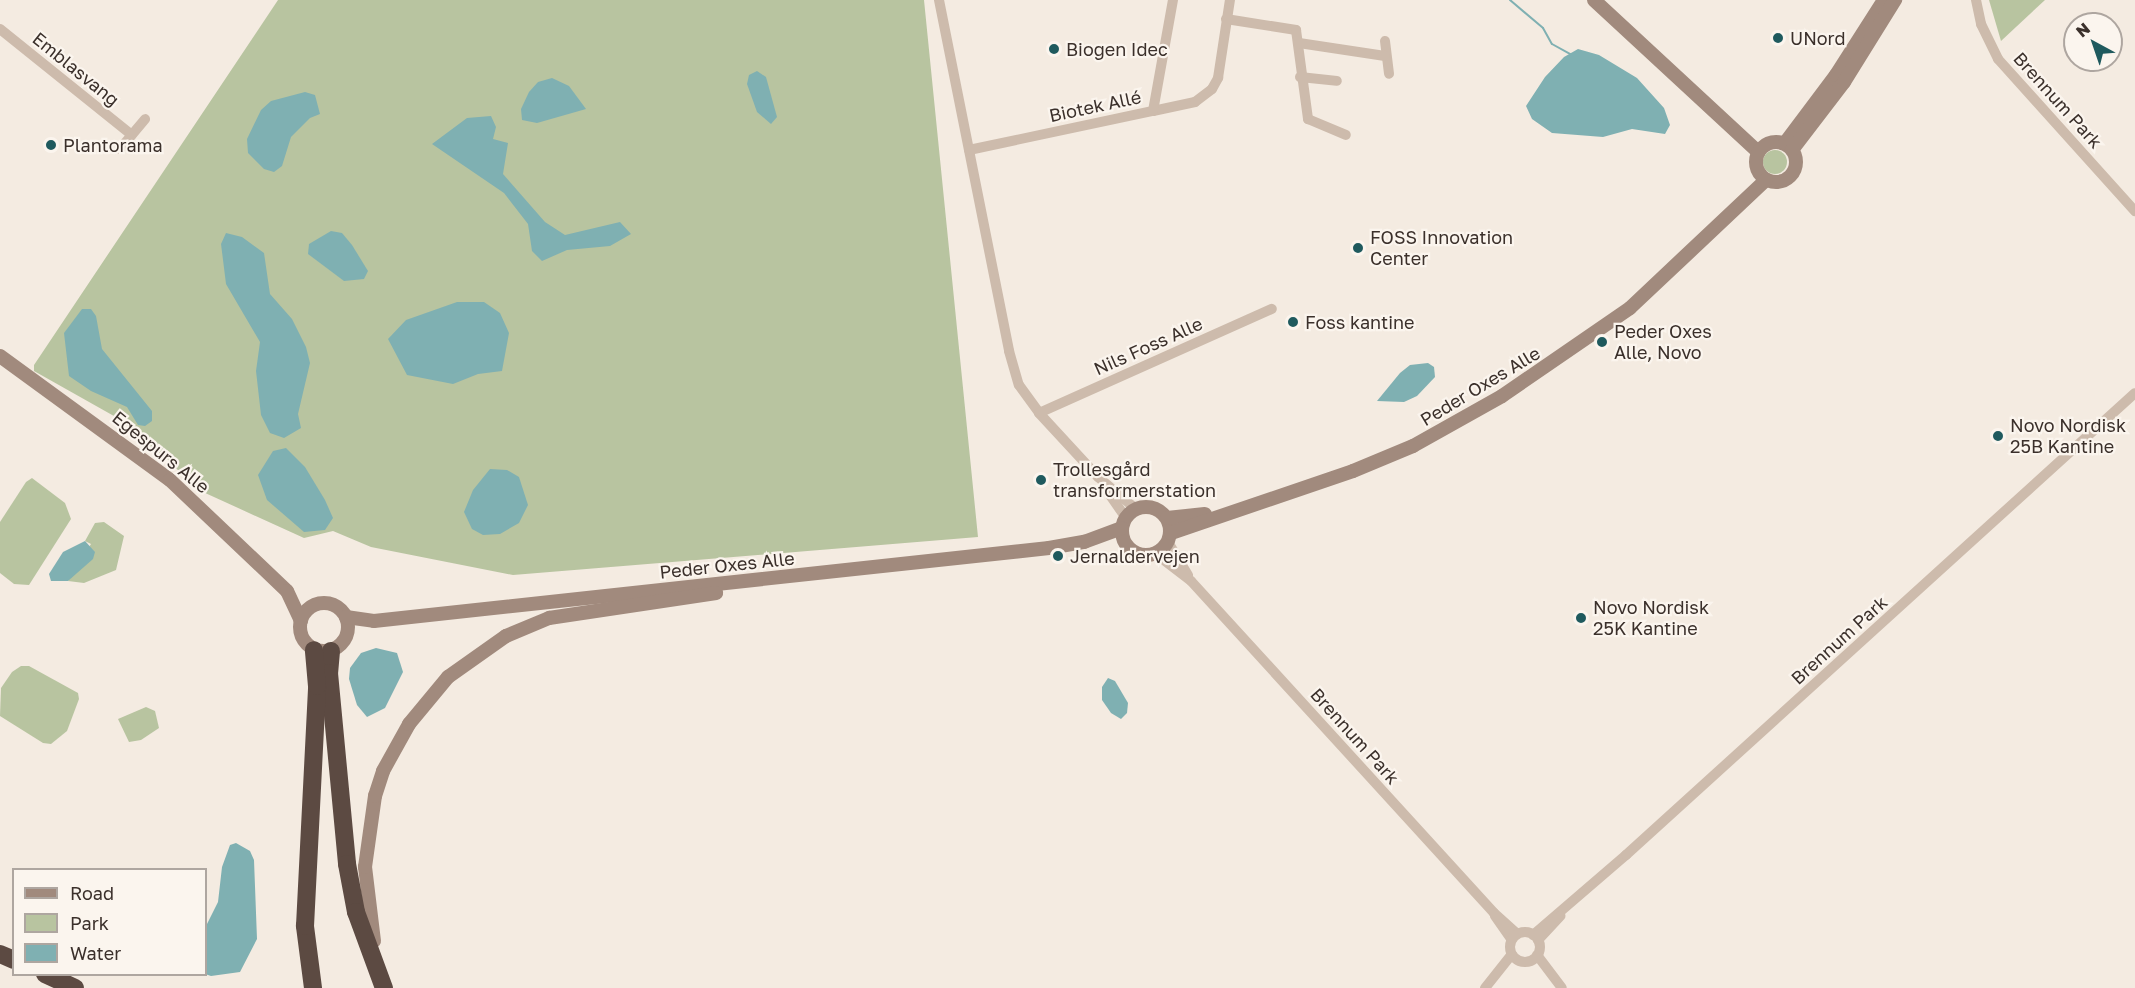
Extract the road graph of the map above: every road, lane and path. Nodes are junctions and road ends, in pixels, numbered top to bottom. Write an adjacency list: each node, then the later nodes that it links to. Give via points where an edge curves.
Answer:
1 (939, 0): 23 (street)
2 (1173, 0): 16 (street, Biotek Allé)
3 (1230, 0): 8 (street)
4 (1594, 0): 22 (street)
5 (1884, 0): 20 (street)
6 (1895, 0): 20 (street, via 1844,82)
7 (1976, 0): 25 (street, Brennum Park, via 1981,24 1998,59)
8 (1226, 19): 11 (street, via 1294,29); 16 (street, via 1218,78 1212,89 1195,102)
9 (0, 29): 18 (street, Emblasvang)
10 (1385, 41): 12 (street)
11 (1299, 43): 12 (street); 14 (street)
12 (1385, 57): 13 (street, via 1391,66)
13 (1389, 74)
14 (1300, 77): 15 (street); 19 (street, via 1308,118)
15 (1337, 81)
16 (1153, 111): 23 (street, Biotek Allé)
17 (145, 119): 18 (street)
18 (132, 135): 21 (street)
19 (1346, 135)
20 (1788, 146): 22 (street); 24 (street, via 1796,161 1793,173 1778,182)
21 (120, 149)
22 (1761, 149): 24 (street)
23 (969, 150): 29 (street, via 1013,368)
24 (1762, 176): 30 (street, Peder Oxes Alle, via 1719,225 1630,308 1502,396 1413,446 1363,467)
25 (2135, 211)
26 (1272, 309): 29 (street, Nils Foss Alle)
27 (0, 356): 37 (street, Egespurs Alle, via 144,458)
28 (2135, 393): 45 (street, Brennum Park)
29 (1039, 413): 32 (street, via 1098,477)
30 (1222, 513): 31 (street, Peder Oxes Alle); 33 (street, Peder Oxes Alle)
31 (1167, 518): 32 (street, via 1153,508); 33 (street)
32 (1127, 524): 34 (street, via 1138,554); 35 (street, Peder Oxes Alle, via 1084,542)
33 (1170, 537): 34 (street); 36 (street, Brennum Park)
34 (1156, 554): 36 (street, Brennum Park)
35 (831, 572): 41 (street, Peder Oxes Alle); 52 (street, via 766,586 549,618 506,636 448,677 422,705 394,748 368,824 368,915)
36 (1191, 581): 44 (street, Brennum Park)
37 (286, 591): 38 (street, Egespurs Alle); 40 (street, Egespurs Alle)
38 (316, 604): 39 (street, via 334,605); 40 (street)
39 (346, 616): 41 (street, Peder Oxes Alle); 42 (street)
40 (301, 621): 43 (street, via 302,638)
41 (374, 621): 42 (street, Peder Oxes Alle)
42 (349, 631): 43 (street, via 343,644)
43 (323, 650): 50 (highway, via 317,686 305,926); 51 (highway, via 329,673 347,864 356,912)
44 (1515, 937): 45 (street); 46 (street)
45 (1535, 938): 47 (street)
46 (1515, 957): 47 (street); 53 (street); 54 (street)
47 (1534, 958): 55 (street)
48 (47, 976): 49 (highway)
49 (75, 988)
50 (313, 988)
51 (384, 988)
52 (391, 988)
53 (1485, 988)
54 (1493, 988)
55 (1562, 988)

